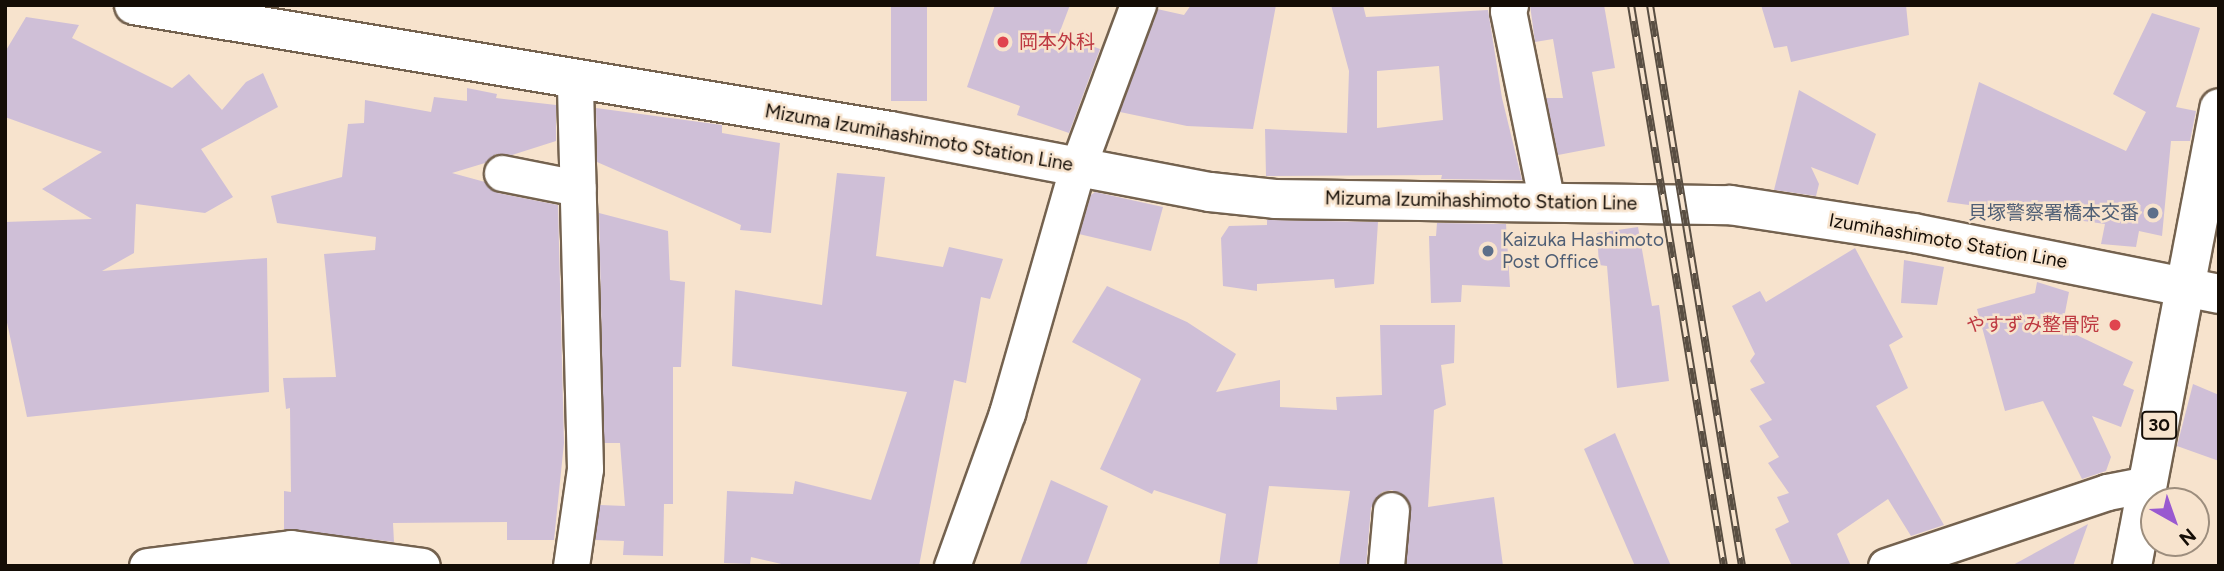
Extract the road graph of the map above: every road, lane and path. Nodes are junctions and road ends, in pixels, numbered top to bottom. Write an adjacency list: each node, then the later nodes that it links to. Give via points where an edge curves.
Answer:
1 (134, 5): 4 (main road, Mizuma Izumihashimoto Station Line)
2 (1138, 5): 6 (street)
3 (1510, 5): 9 (street)
4 (575, 78): 6 (main road, Mizuma Izumihashimoto Station Line); 8 (street)
5 (2219, 108): 11 (main road, 30)
6 (1078, 166): 9 (main road, Mizuma Izumihashimoto Station Line, via 1210,192 1275,199); 19 (street, via 1007,413)
7 (502, 173): 8 (street)
8 (578, 187): 16 (street, via 585,469)
9 (1547, 202): 10 (main road, Mizuma Izumihashimoto Station Line)
10 (1709, 204): 11 (main road, Izumihashimoto Station Line, via 1914,233)
11 (2202, 290): 12 (main road, 30)
12 (2148, 484): 21 (street, via 2107,492); 22 (main road, 30)
13 (1391, 510): 20 (street)
14 (146, 566): 15 (street, via 291,548)
15 (422, 566)
16 (571, 566)
17 (588, 566): 18 (street)
18 (602, 566)
19 (952, 566)
20 (1386, 566)
21 (1885, 566)
22 (2132, 566)

